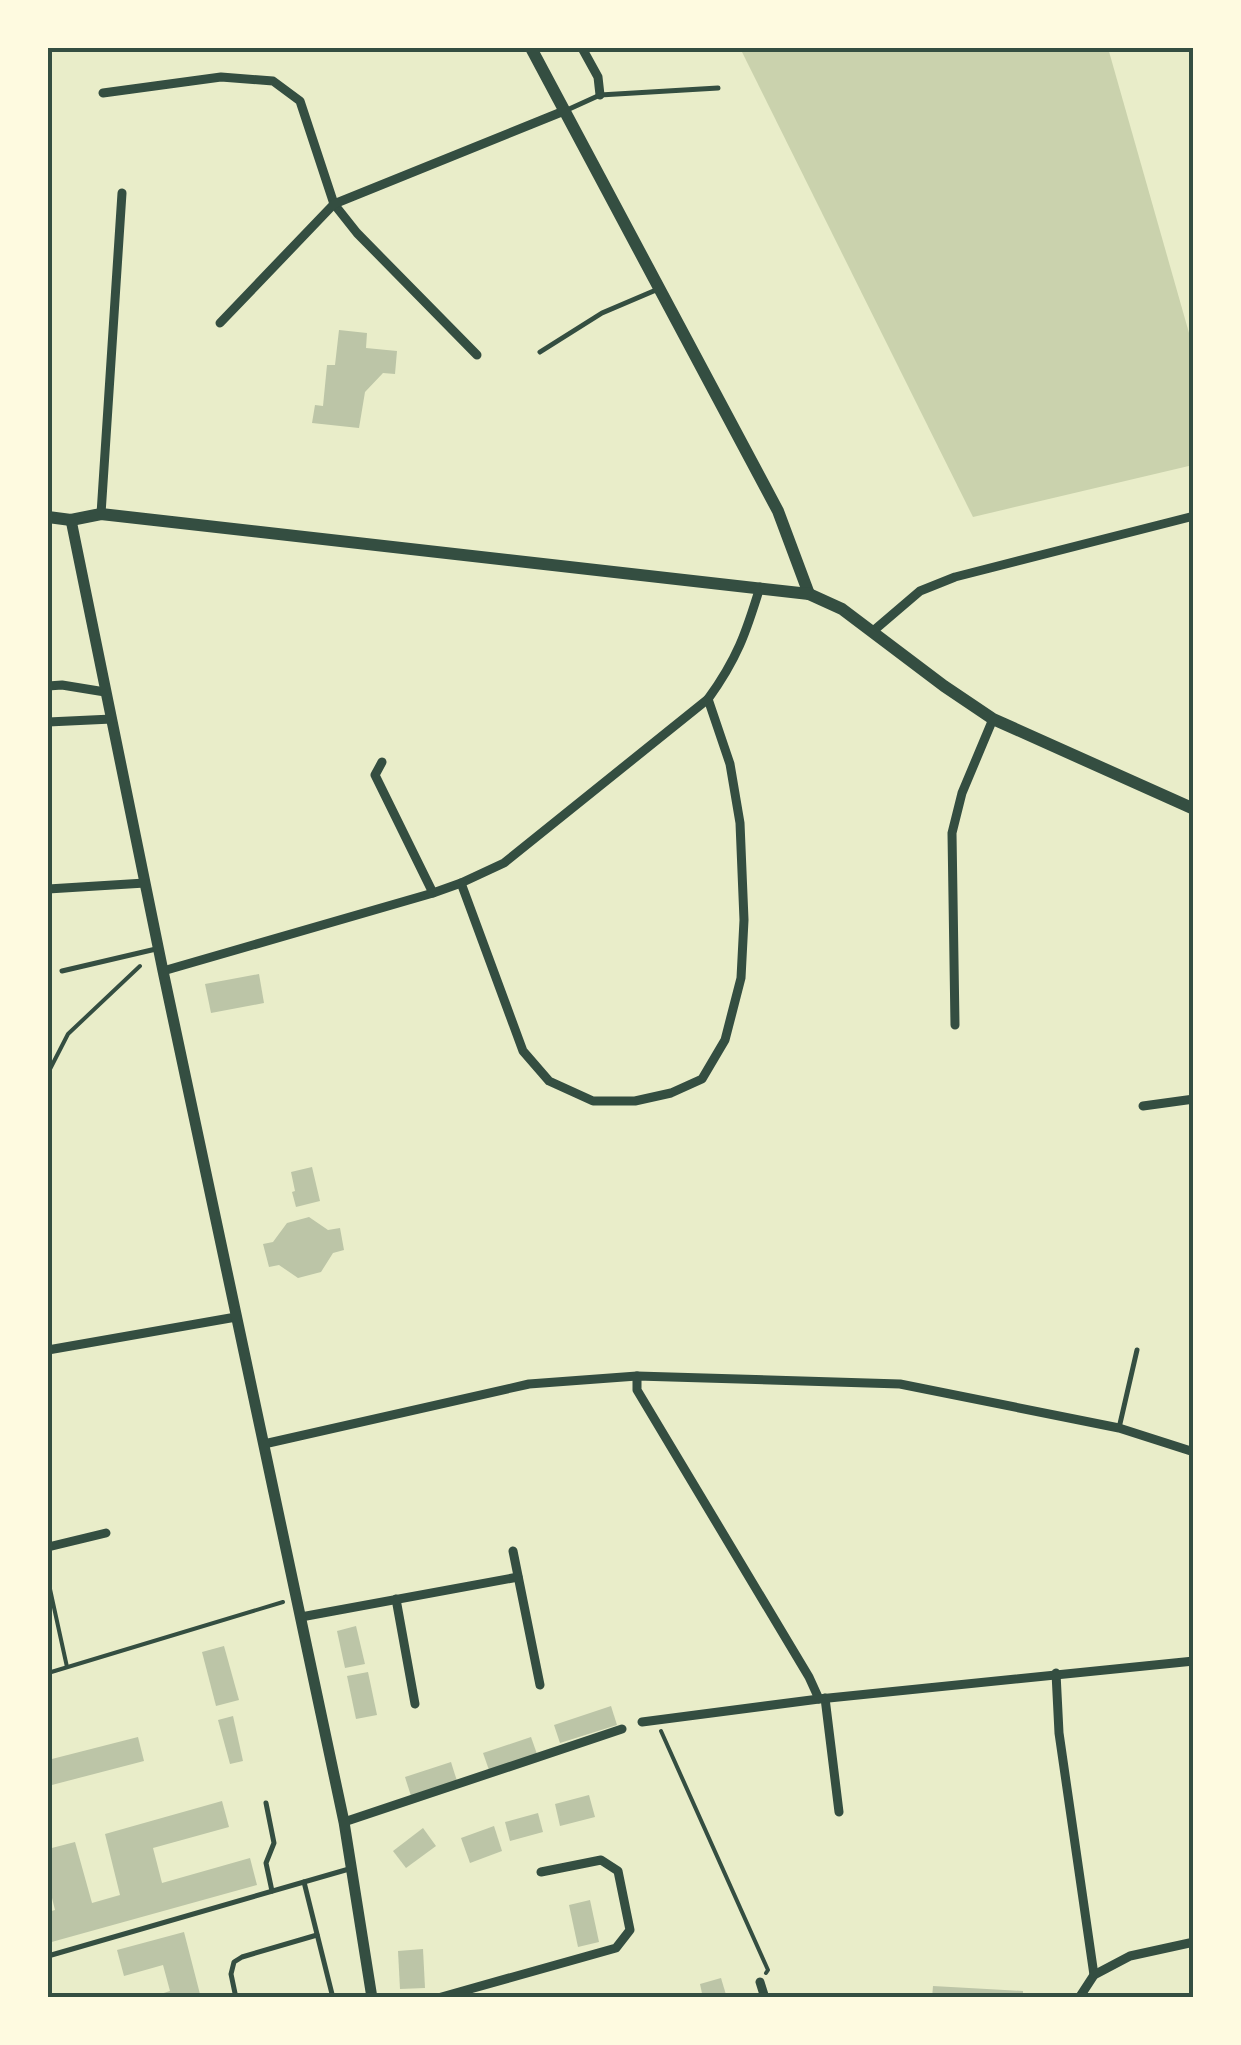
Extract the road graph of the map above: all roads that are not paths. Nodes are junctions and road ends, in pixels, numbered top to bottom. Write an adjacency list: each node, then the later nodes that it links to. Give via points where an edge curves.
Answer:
1 (531, 48): 6 (main road)
2 (582, 48): 5 (street)
3 (718, 88): 5 (lane)
4 (103, 93): 8 (street, via 221,77 273,81 300,100)
5 (600, 95): 6 (lane)
6 (564, 111): 8 (street); 9 (main road)
7 (122, 193): 13 (street)
8 (334, 204): 10 (street); 12 (street)
9 (659, 289): 11 (lane, via 602,313); 18 (main road, via 778,511)
10 (220, 323)
11 (540, 352)
12 (477, 355)
13 (101, 514): 16 (main road); 17 (main road)
14 (1194, 516): 19 (street, via 955,577 920,590)
15 (48, 517): 16 (main road)
16 (72, 520): 21 (street)
17 (760, 586): 18 (main road); 22 (street, via 730,669)
18 (808, 594): 19 (main road)
19 (872, 632): 24 (main road)
20 (48, 686): 21 (street)
21 (105, 692): 23 (street)
22 (708, 699): 29 (street, via 504,863); 29 (street, via 734,784 744,920 742,978 725,1040 702,1079 635,1101 593,1100 549,1081 523,1051)
23 (112, 719): 25 (street); 28 (street)
24 (993, 719): 27 (main road); 35 (street, via 952,833)
25 (48, 722)
26 (382, 762): 31 (street, via 375,775)
27 (1194, 810)
28 (145, 883): 30 (street); 32 (street)
29 (461, 883): 31 (street)
30 (48, 890)
31 (433, 893): 34 (street)
32 (158, 948): 33 (lane); 34 (street)
33 (62, 970)
34 (163, 971): 38 (street)
35 (954, 1025)
36 (1194, 1100): 37 (street)
37 (1143, 1106)
38 (236, 1317): 39 (street); 43 (street)
39 (48, 1350)
40 (1137, 1350): 42 (lane)
41 (637, 1376): 42 (street, via 900,1384); 43 (street, via 529,1384); 54 (street, via 638,1390)
42 (1119, 1428): 44 (street)
43 (264, 1444): 50 (street)
44 (1194, 1452)
45 (106, 1534): 46 (street)
46 (48, 1547)
47 (513, 1551): 48 (street)
48 (518, 1578): 49 (street); 53 (street)
49 (396, 1600): 50 (street); 55 (street)
50 (301, 1617): 60 (street)
51 (1194, 1661): 52 (street)
52 (1056, 1674): 54 (street); 68 (street)
53 (540, 1684)
54 (822, 1698): 56 (street); 59 (street)
55 (415, 1704)
56 (642, 1722)
57 (622, 1729): 60 (street)
58 (266, 1803): 64 (lane, via 274,1842 266,1863)
59 (839, 1812)
60 (344, 1822): 61 (street)
61 (352, 1868): 63 (lane); 72 (street)
62 (541, 1872): 73 (street, via 601,1860 618,1871 630,1930 616,1948)
63 (304, 1882): 64 (lane); 65 (lane)
64 (272, 1891): 67 (lane)
65 (317, 1935): 70 (lane, via 234,1962); 71 (lane)
66 (1194, 1942): 68 (street, via 1130,1956)
67 (48, 1956)
68 (1094, 1975): 75 (street)
69 (760, 1982): 74 (street)
70 (236, 1998)
71 (333, 1998)
72 (372, 1998)
73 (438, 1998)
74 (765, 1998)
75 (1079, 1998)

